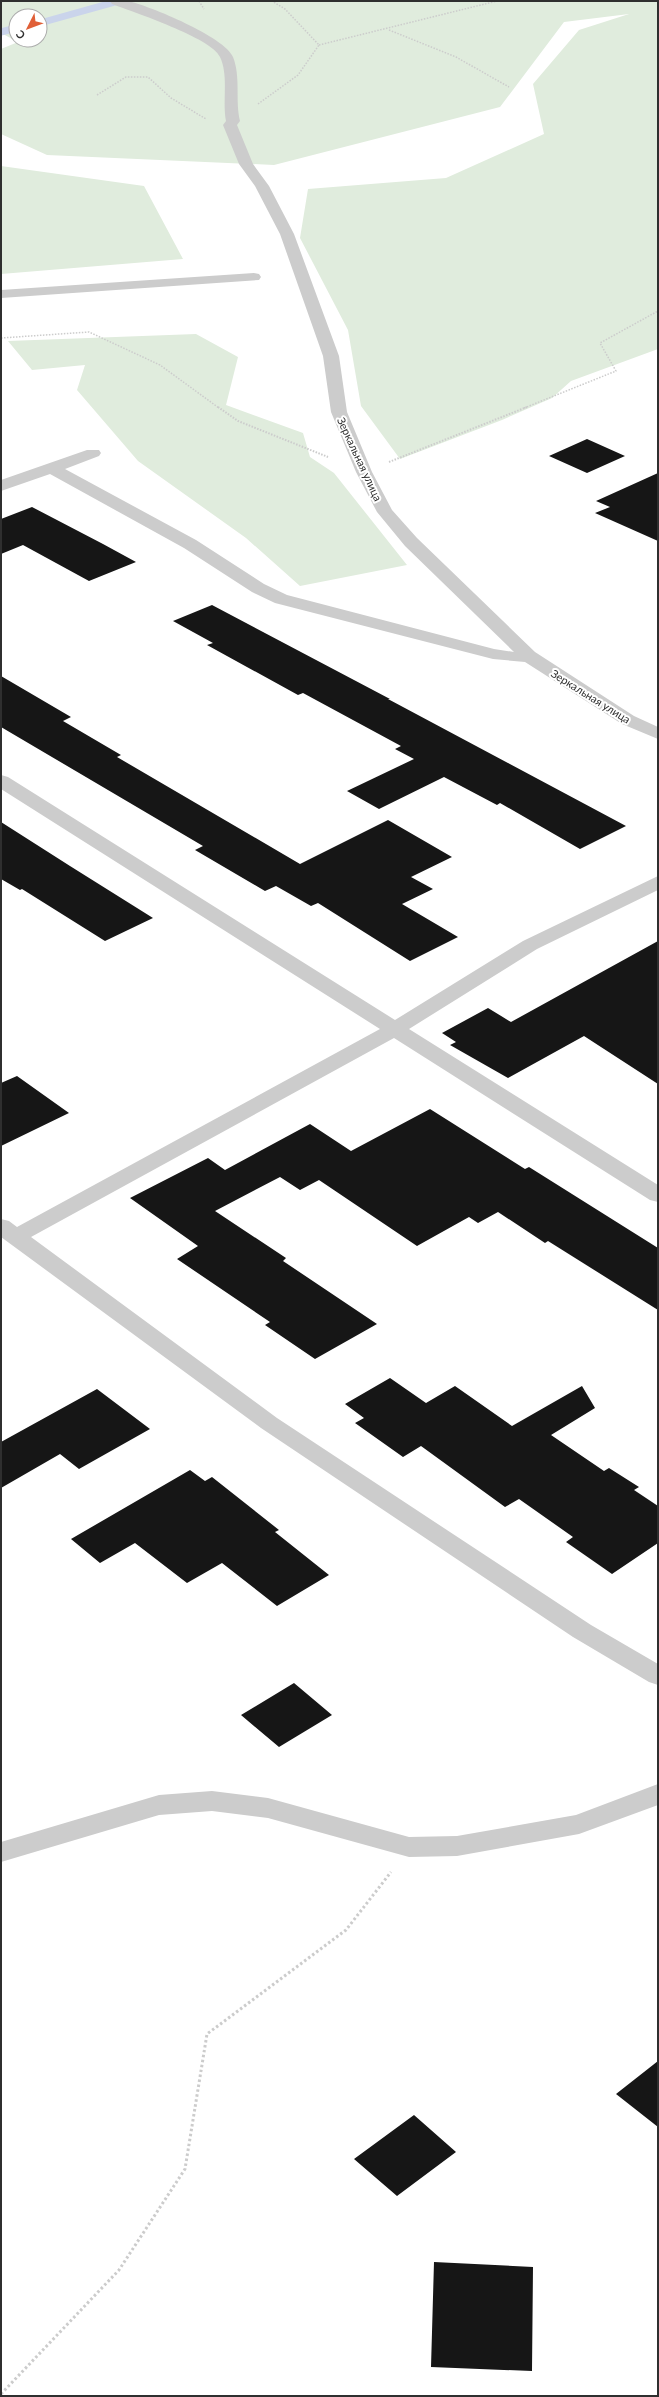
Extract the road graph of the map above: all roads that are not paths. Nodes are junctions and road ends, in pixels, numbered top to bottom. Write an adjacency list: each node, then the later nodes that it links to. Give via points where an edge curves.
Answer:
1 (116, 1): 7 (street, Зеркальная улица, via 203,37 225,53 230,73 231,120 246,164 262,186 287,234 331,356 339,412 364,472 385,512 411,542)
2 (254, 277): 3 (street)
3 (1, 294)
4 (93, 452): 5 (street)
5 (52, 468): 6 (street); 7 (street, via 190,544 258,588 281,599 493,654)
6 (1, 486)
7 (529, 656): 8 (street, Зеркальная улица, via 628,720)
8 (658, 734)
9 (1, 781): 11 (street)
10 (658, 882): 11 (street, via 530,945)
11 (395, 1029): 12 (street); 13 (street)
12 (658, 1195)
13 (8, 1232): 14 (street, via 269,1423 582,1631)
14 (658, 1676)
15 (658, 1794): 16 (street, via 579,1824 457,1846 410,1847 268,1808 212,1801 159,1804)
16 (1, 1852)

